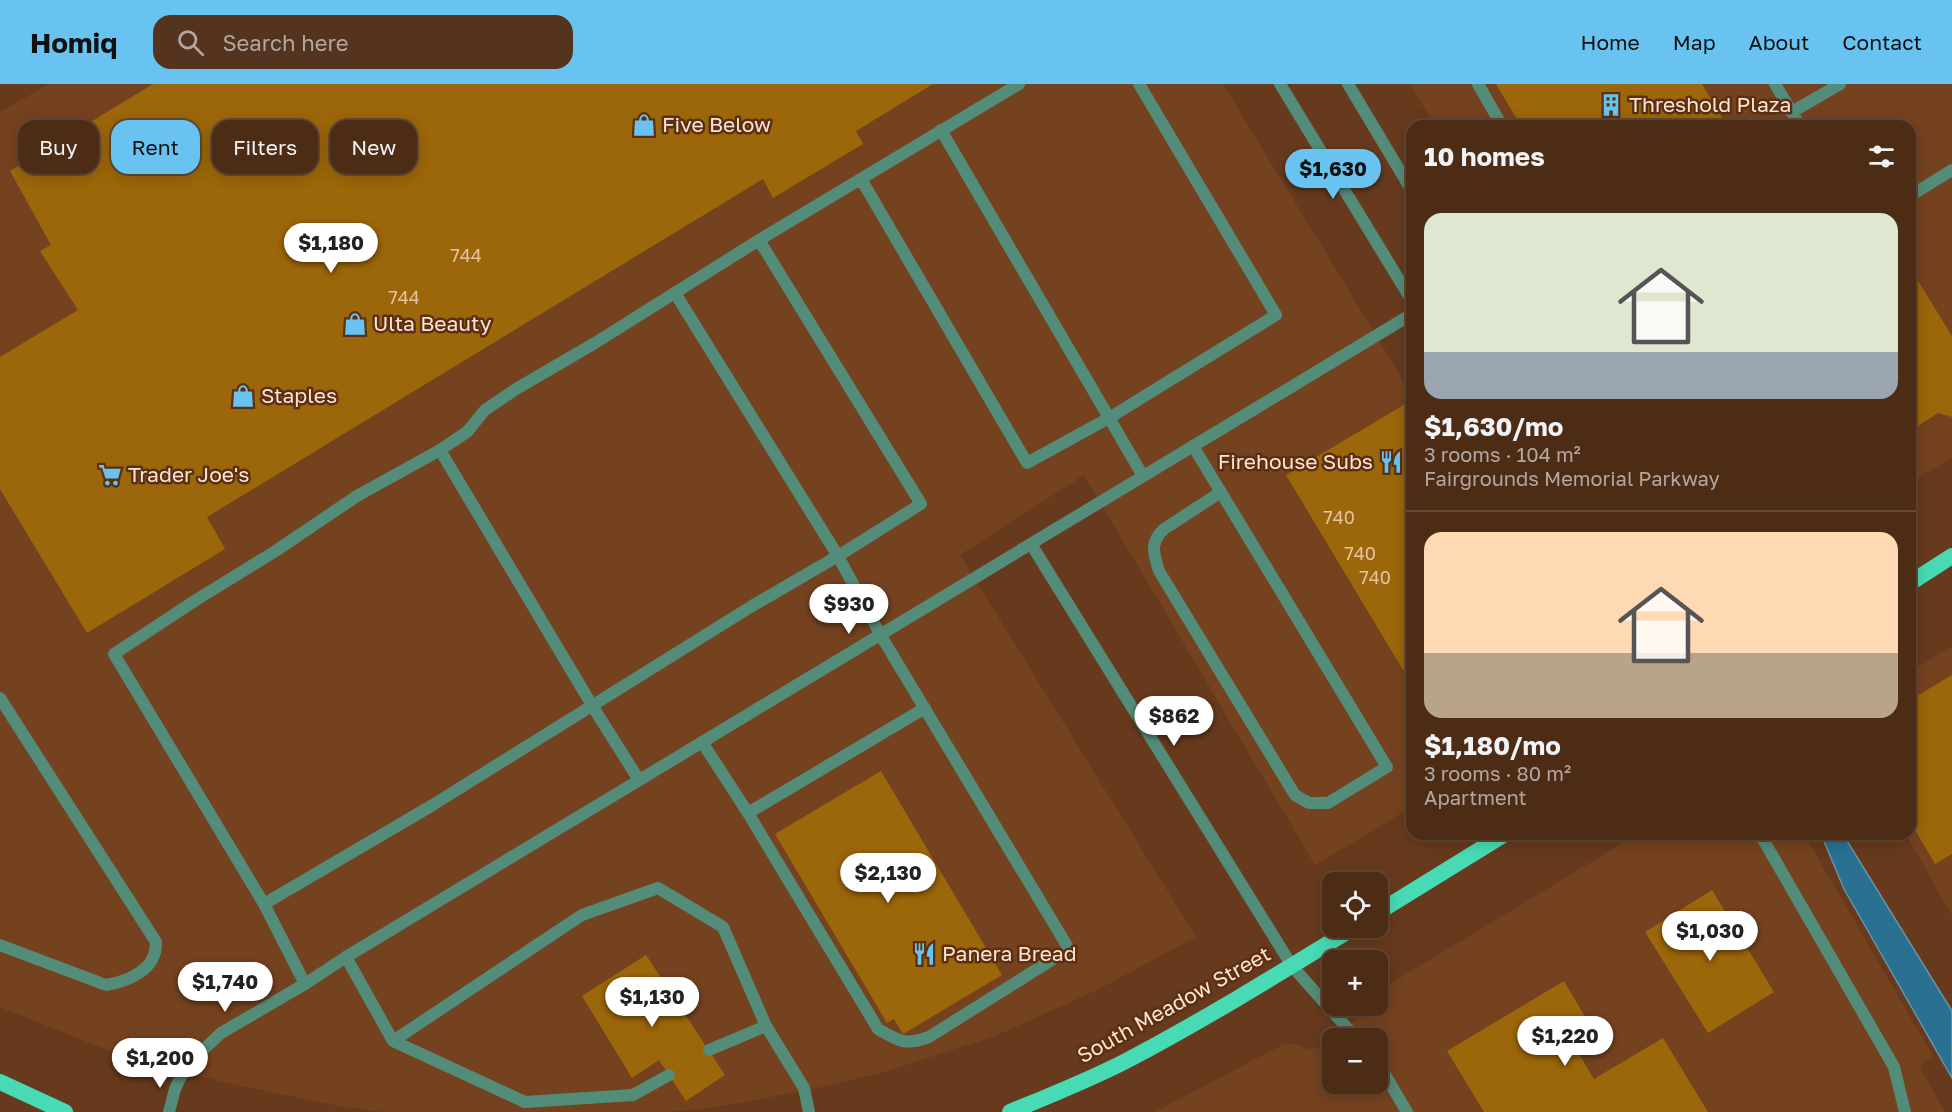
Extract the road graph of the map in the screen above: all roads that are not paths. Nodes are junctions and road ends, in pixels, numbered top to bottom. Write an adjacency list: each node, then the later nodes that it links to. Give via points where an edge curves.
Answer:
1 (1019, 84): 11 (street)
2 (1139, 84): 20 (street, via 1276,315)
3 (1280, 84): 17 (street)
4 (1348, 84): 14 (street)
5 (1478, 84): 9 (street)
6 (1775, 84): 8 (street)
7 (1840, 84): 8 (street)
8 (1792, 112): 10 (street)
9 (1499, 120)
10 (1797, 120)
11 (941, 130): 13 (street); 20 (street)
12 (1952, 170): 15 (street)
13 (861, 179): 16 (street); 20 (street, via 1027,463)
14 (1406, 181)
15 (1916, 192)
16 (759, 240): 18 (street); 26 (street, via 921,504)
17 (1406, 291)
18 (675, 292): 22 (street, via 516,389 485,410 467,432); 26 (street)
19 (1406, 318): 21 (street)
20 (1109, 418): 23 (street)
21 (1193, 446): 23 (street); 24 (street)
22 (440, 450): 31 (street); 38 (street, via 357,496 114,654)
23 (1143, 476): 25 (street)
24 (1221, 492): 24 (street, via 1388,767 1328,803 1309,803 1295,795 1159,571 1153,551 1158,535)
25 (1031, 544): 29 (street); 43 (street)
26 (838, 556): 29 (street); 31 (street)
27 (1952, 556): 28 (highway)
28 (1916, 579)
29 (880, 634): 32 (street); 33 (street)
30 (0, 698): 41 (street, via 156,942 156,954 147,967 122,982 106,985)
31 (592, 707): 34 (street); 38 (street)
32 (925, 708): 35 (street); 35 (street, via 1069,949 929,1037 913,1042 898,1040 878,1029)
33 (702, 742): 34 (street); 35 (street)
34 (639, 780): 42 (street)
35 (747, 813)
36 (1495, 840): 39 (highway)
37 (1763, 840): 57 (street, via 1894,1067)
38 (264, 904): 44 (street)
39 (1388, 906)
40 (1337, 938): 43 (highway, South Meadow Street)
41 (0, 945)
42 (346, 957): 44 (street); 47 (street)
43 (1292, 966): 46 (street); 55 (highway, South Meadow Street, via 1127,1060)
44 (305, 984): 53 (street, via 221,1033 186,1066)
45 (766, 1026): 47 (street, via 723,927 658,888 582,915); 48 (street); 54 (street, via 804,1088)
46 (1347, 1028)
47 (393, 1041): 49 (street, via 525,1102 633,1095)
48 (709, 1050)
49 (669, 1075)
50 (1388, 1080): 56 (street)
51 (0, 1082): 52 (highway)
52 (65, 1112)
53 (169, 1112)
54 (809, 1112)
55 (1010, 1112)
56 (1407, 1112)
57 (1905, 1112)

